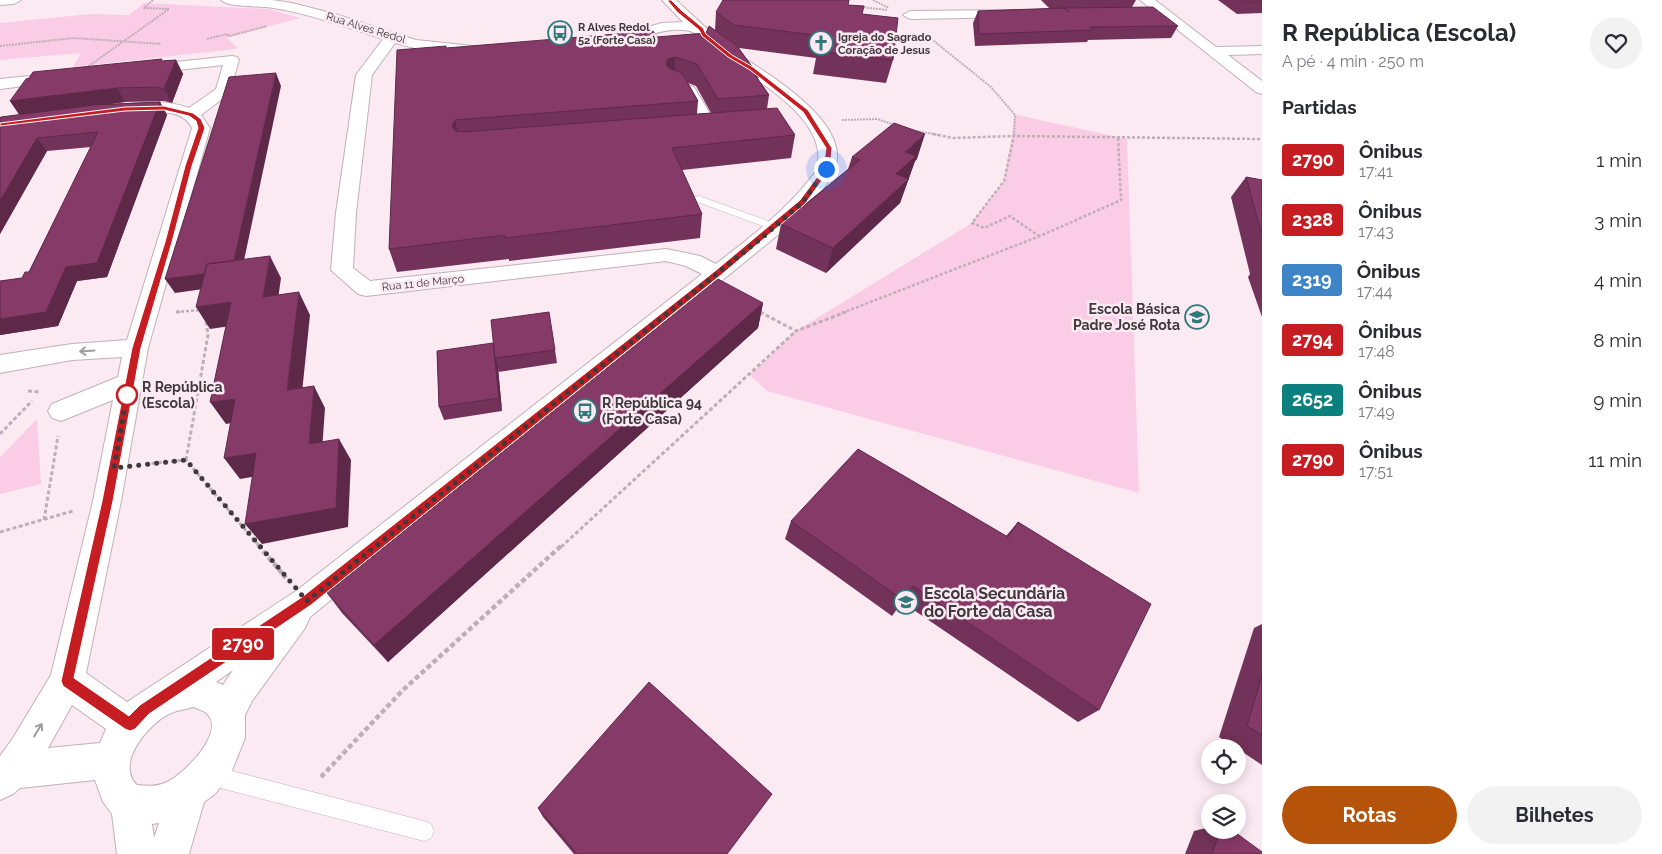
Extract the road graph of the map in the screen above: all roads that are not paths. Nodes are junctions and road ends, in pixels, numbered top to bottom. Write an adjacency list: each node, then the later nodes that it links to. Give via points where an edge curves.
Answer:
1 (14, 0): 4 (street)
2 (228, 0): 11 (street, Rua Alves Redol, via 277,3)
3 (669, 0): 6 (street)
4 (0, 1)
5 (1145, 6): 15 (street, via 1163,13)
6 (679, 11): 9 (street); 10 (street)
7 (1027, 14): 8 (street)
8 (910, 15)
9 (703, 32): 10 (street, via 684,24); 16 (street); 16 (street, via 692,46)
10 (662, 33): 12 (street)
11 (390, 38): 13 (street, Rua Alves Redol, via 452,50); 33 (street, Rua 11 de Março, via 364,74 346,213 342,270 366,289 666,255 693,260)
12 (619, 38)
13 (480, 48)
14 (1262, 50): 15 (street)
15 (1213, 51): 25 (street)
16 (730, 56): 32 (street, via 752,68 805,110 803,122 829,148 826,169 803,202)
17 (40, 63): 22 (street)
18 (8, 66): 21 (street)
19 (126, 71): 27 (street, via 232,60 223,91)
20 (79, 76): 22 (street)
21 (0, 79)
22 (29, 81): 23 (street)
23 (0, 84)
24 (675, 85): 29 (street, via 688,90)
25 (1262, 89)
26 (115, 110): 27 (street, via 164,108)
27 (191, 114): 34 (street, via 199,120 202,128)
28 (728, 128): 29 (street)
29 (710, 129): 30 (street)
30 (690, 131)
31 (699, 199): 32 (lane)
32 (775, 227): 33 (street)
33 (718, 273): 38 (street)
34 (136, 348): 35 (street, one-way to 35, via 72,352); 36 (street)
35 (0, 364)
36 (129, 383): 37 (street); 39 (street, via 114,468)
37 (61, 411)
38 (307, 601): 40 (street); 41 (street, via 240,689)
39 (67, 681): 42 (street); 44 (street, one-way to 39)
40 (161, 699): 41 (street, via 194,690 209,693 220,701); 42 (street)
41 (227, 713): 45 (street, via 229,727 220,759)
42 (130, 725): 43 (street, via 118,742)
43 (112, 760): 44 (street); 46 (street, via 112,778 118,793)
44 (6, 776)
45 (198, 783): 46 (street, via 168,802 148,806); 47 (lane, via 301,798); 49 (street)
46 (130, 803): 48 (street)
47 (424, 831)
48 (137, 854)
49 (169, 854)

